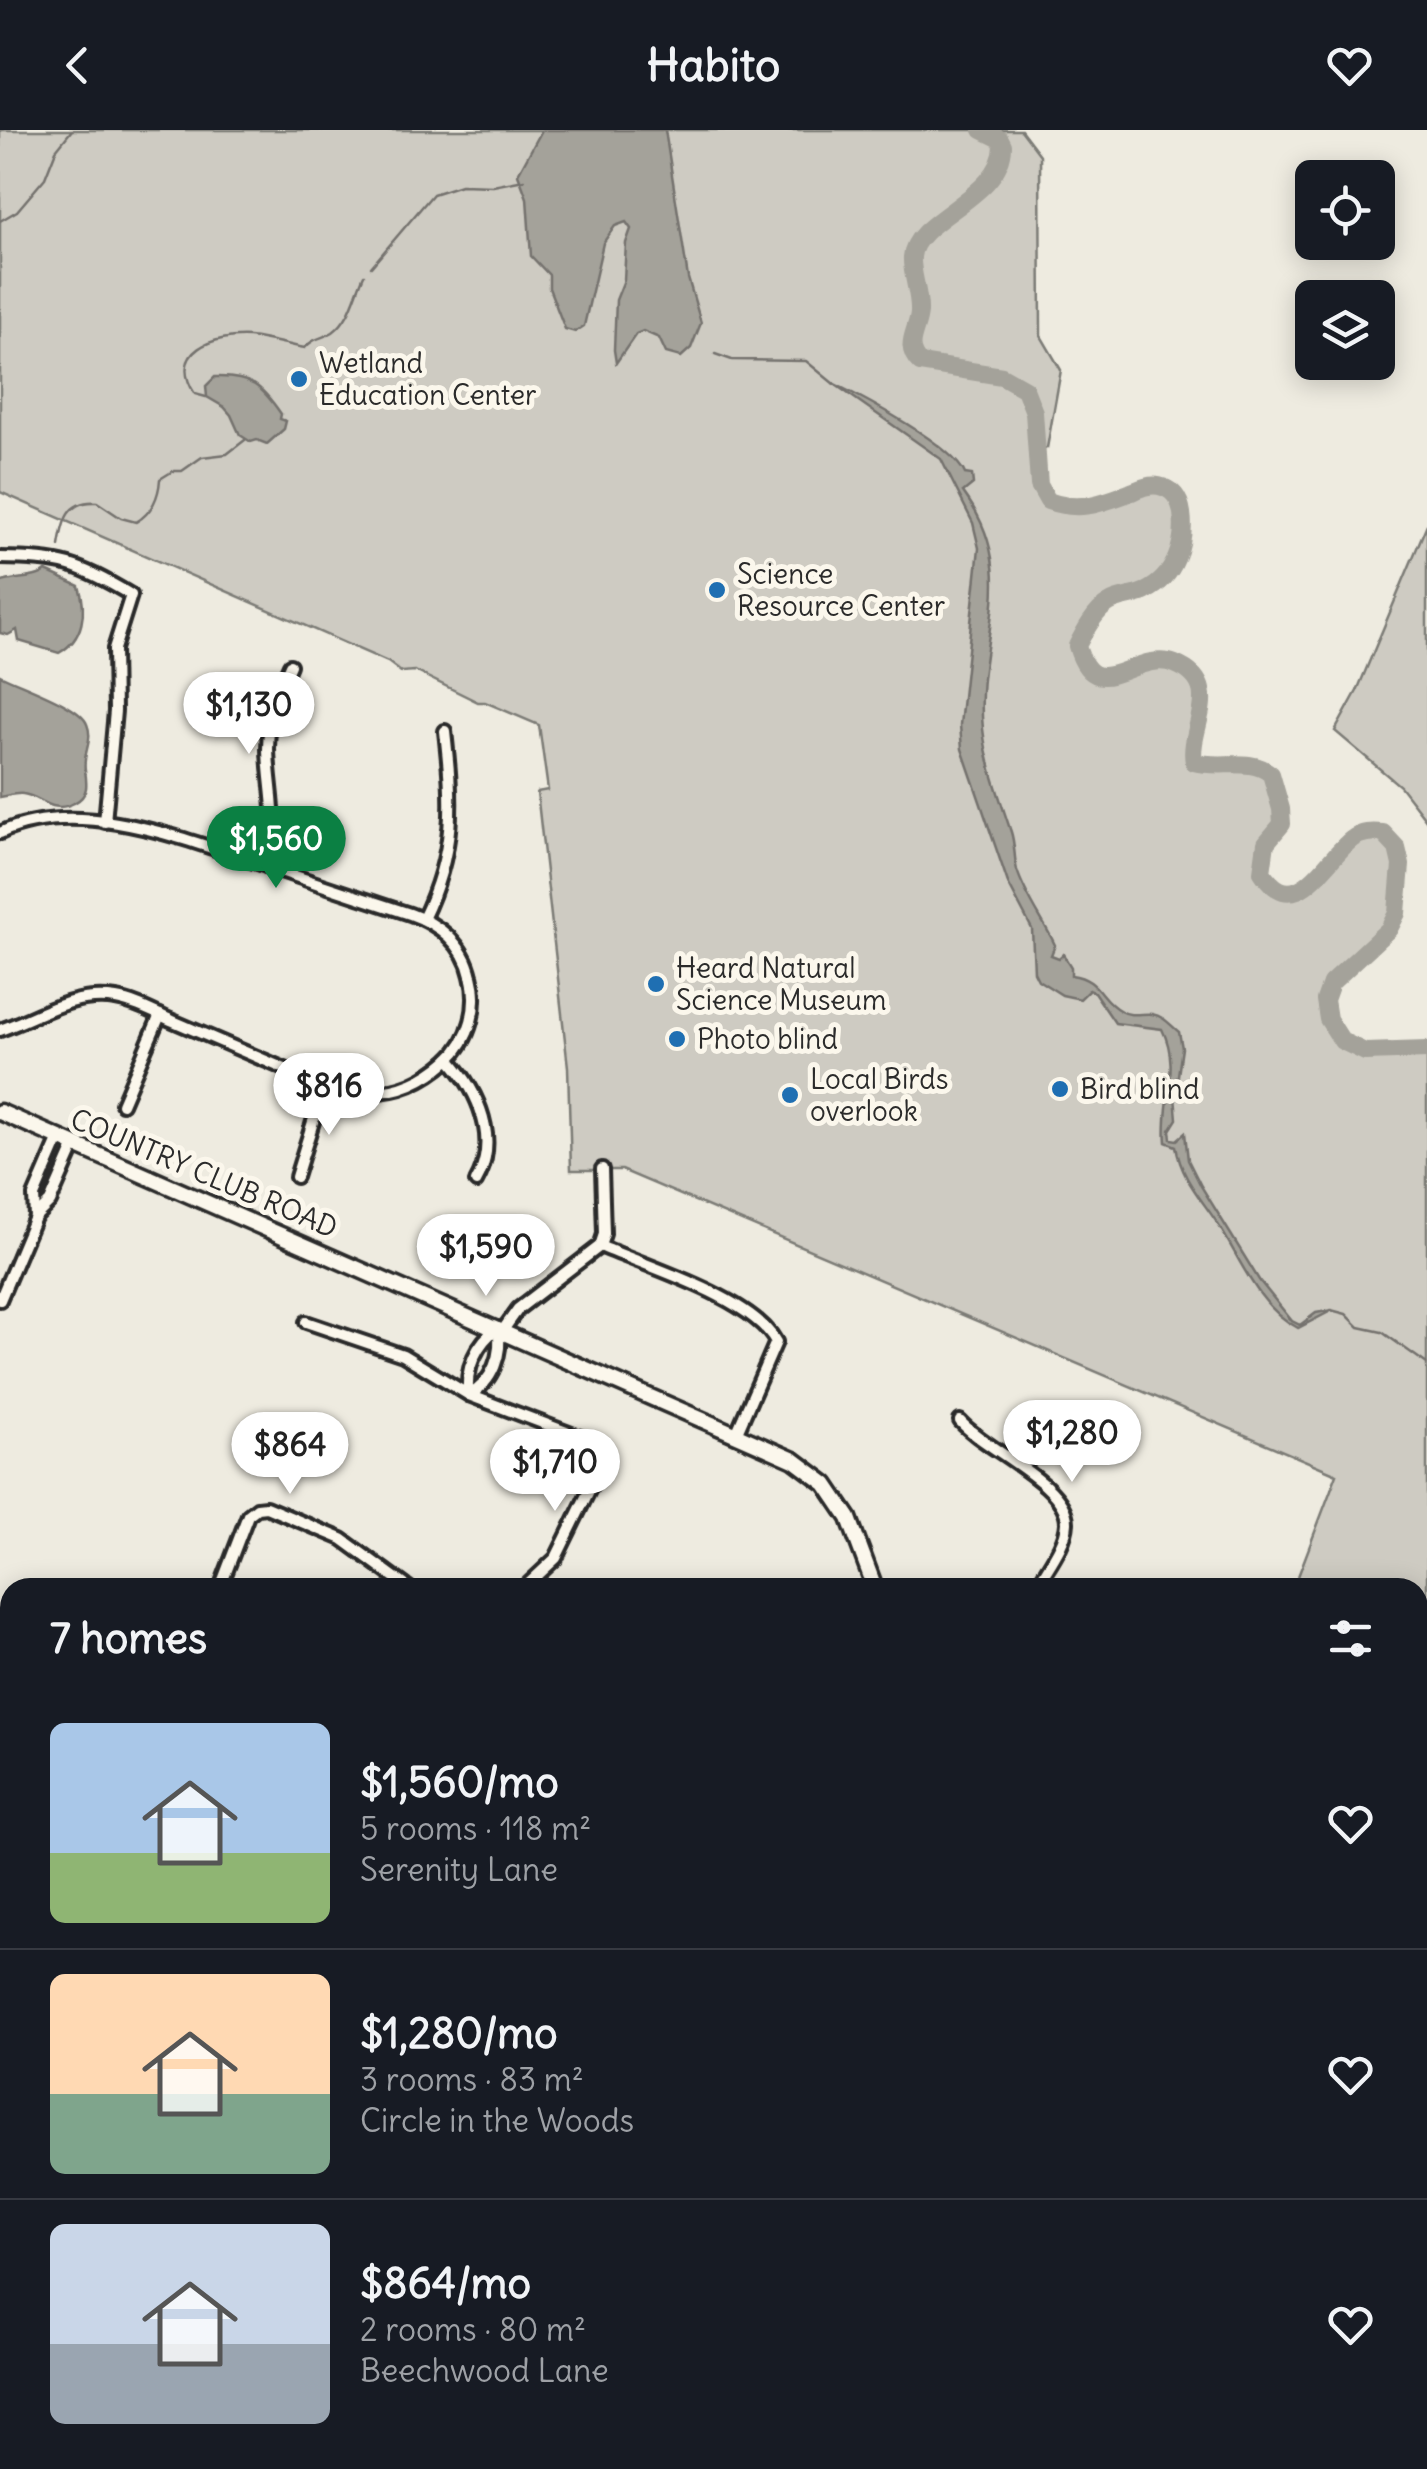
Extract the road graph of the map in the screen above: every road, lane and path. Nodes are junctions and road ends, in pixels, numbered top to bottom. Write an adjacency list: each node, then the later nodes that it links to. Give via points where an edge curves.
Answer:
1 (0, 558): 4 (street, via 76,564 131,595 114,649)
2 (290, 665): 6 (street, via 269,737 275,823)
3 (445, 731): 7 (street, via 452,826)
4 (105, 822): 5 (street, via 45,822); 6 (street)
5 (0, 833)
6 (266, 866): 7 (street)
7 (424, 919): 10 (street, via 454,942 472,977 472,1018)
8 (160, 1015): 9 (street, via 125,1001 84,998); 11 (street); 12 (street)
9 (0, 1030)
10 (449, 1059): 11 (street, via 388,1090); 18 (street, via 483,1117 486,1158)
11 (324, 1086): 17 (street)
12 (122, 1104)
13 (0, 1112): 14 (main road, COUNTRY CLUB ROAD)
14 (59, 1138): 15 (main road, COUNTRY CLUB ROAD); 19 (street, via 34,1196)
15 (75, 1145): 19 (street, via 50,1202); 23 (main road, COUNTRY CLUB ROAD)
16 (602, 1170): 20 (street)
17 (296, 1178)
18 (476, 1182)
19 (35, 1217): 21 (street)
20 (600, 1246): 23 (street); 26 (street, via 734,1303 763,1323 776,1342)
21 (0, 1300)
22 (306, 1322): 24 (street, via 403,1355)
23 (501, 1329): 24 (street, via 502,1347 484,1387); 24 (street, via 484,1338 466,1380); 26 (main road, COUNTRY CLUB ROAD)
24 (469, 1395): 29 (street, via 578,1434 606,1452 556,1558)
25 (960, 1421): 31 (street, via 1063,1508 1065,1534)
26 (738, 1432): 30 (main road, COUNTRY CLUB ROAD, via 826,1484 849,1518)
27 (224, 1578): 28 (street, via 248,1515 266,1507 342,1539)
28 (396, 1578)
29 (535, 1578)
30 (871, 1578)
31 (1041, 1578)

